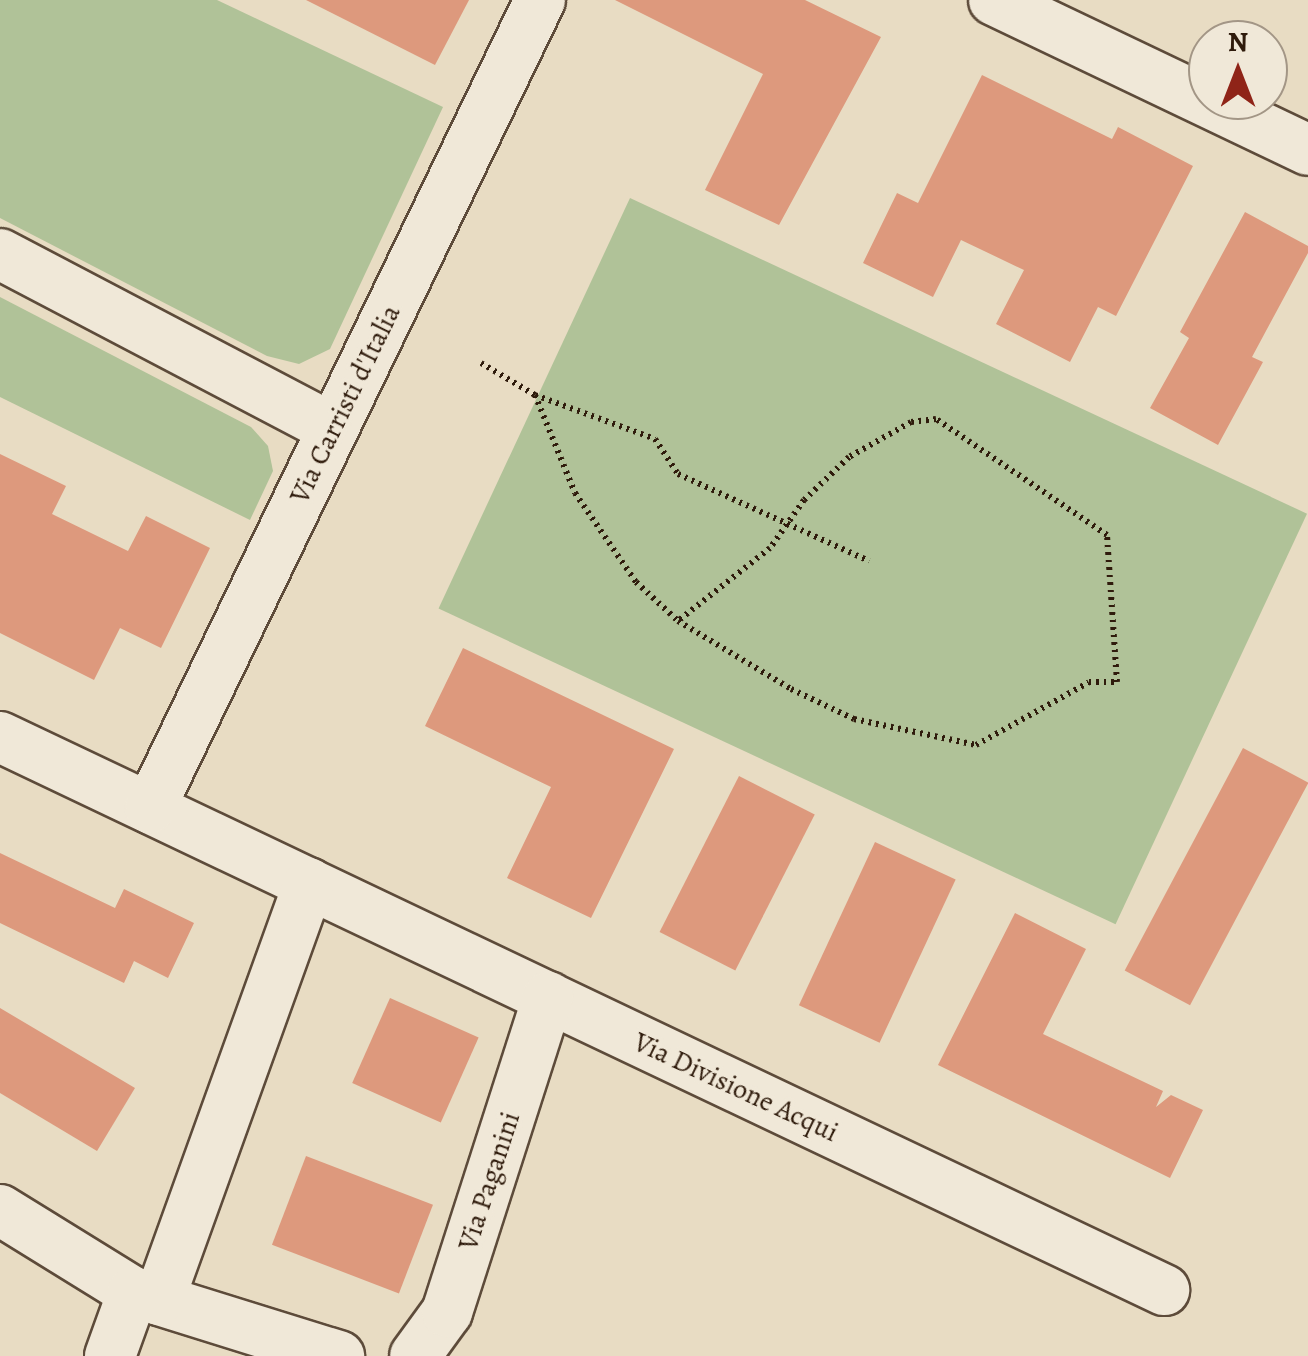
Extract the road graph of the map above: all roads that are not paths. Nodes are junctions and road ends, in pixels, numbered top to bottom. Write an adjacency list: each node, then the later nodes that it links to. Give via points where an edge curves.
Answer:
1 (540, 0): 5 (street, Via Carristi d'Italia)
2 (994, 0): 3 (street)
3 (1308, 150)
4 (0, 254): 5 (street)
5 (333, 429): 7 (street, Via Carristi d'Italia)
6 (0, 737): 7 (street, Via Divisione Acqui)
7 (150, 808): 8 (street, Via Divisione Acqui)
8 (309, 883): 9 (street, Via Divisione Acqui); 12 (street)
9 (548, 997): 11 (street, Via Divisione Acqui); 15 (street, Via Paganini, via 447,1312)
10 (0, 1210): 12 (street)
11 (1164, 1290)
12 (146, 1296): 13 (street); 14 (street)
13 (110, 1356)
14 (339, 1356)
15 (415, 1356)

